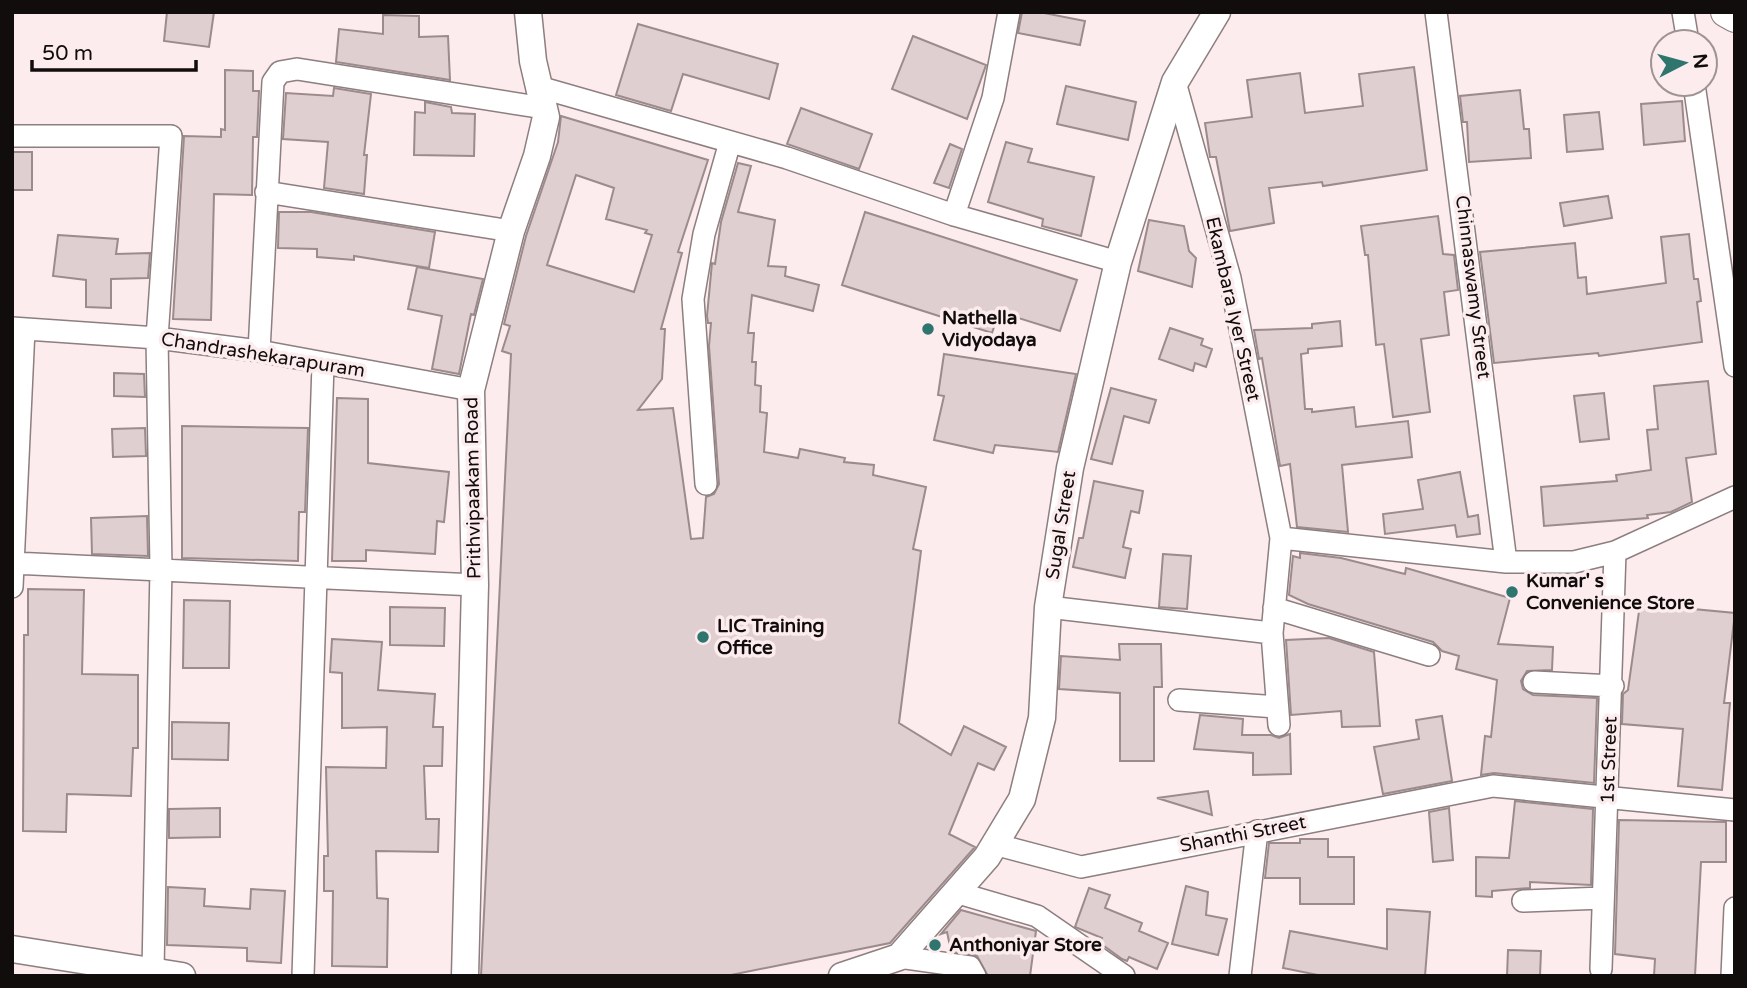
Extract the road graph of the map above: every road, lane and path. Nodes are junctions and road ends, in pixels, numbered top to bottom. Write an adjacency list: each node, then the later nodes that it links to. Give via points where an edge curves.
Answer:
1 (528, 12): 8 (street, Prithvipaakam Road)
2 (1009, 12): 13 (street, via 993,98)
3 (1217, 12): 7 (street, Sugal Street)
4 (1436, 12): 27 (street, Chinnaswamy Street)
5 (1726, 12): 6 (main road)
6 (1735, 17)
7 (1175, 82): 15 (street, Sugal Street); 25 (street, Ekambara Iyer Street, via 1230,278)
8 (542, 98): 11 (street); 12 (street, via 297,69 281,72 273,82); 14 (street, Prithvipaakam Road, via 546,117 537,156)
9 (1696, 98): 20 (street)
10 (12, 136): 17 (street, via 171,136)
11 (730, 142): 13 (street); 22 (street, via 704,234 694,299)
12 (266, 192): 14 (street); 18 (street)
13 (954, 215): 15 (street)
14 (511, 231): 21 (street, Prithvipaakam Road)
15 (1118, 262): 33 (street, Sugal Street, via 1070,468)
16 (18, 328): 17 (street, Chandrashekarapuram); 23 (street)
17 (157, 338): 18 (street, Chandrashekarapuram); 29 (street)
18 (259, 351): 19 (street, Chandrashekarapuram)
19 (323, 364): 21 (street, Chandrashekarapuram); 30 (street)
20 (1735, 366)
21 (471, 390): 31 (street, Prithvipaakam Road)
22 (706, 484)
23 (14, 495): 28 (street)
24 (1735, 497): 26 (street)
25 (1281, 538): 27 (street); 34 (street, Ekambara Iyer Street)
26 (1615, 552): 27 (street, via 1574,562); 38 (street, 1st Street)
27 (1506, 562)
28 (13, 563): 29 (street); 32 (street)
29 (161, 568): 30 (street); 51 (street)
30 (317, 576): 31 (street); 53 (street)
31 (474, 585): 54 (street, Prithvipaakam Road)
32 (12, 587)
33 (1048, 607): 35 (street); 43 (street, Sugal Street, via 1042,718 1021,799)
34 (1274, 608): 35 (street, Ekambara Iyer Street); 36 (street)
35 (1272, 633): 39 (street, Ekambara Iyer Street, via 1278,716)
36 (1429, 655)
37 (1534, 682): 38 (street)
38 (1613, 686): 40 (street, 1st Street)
39 (1179, 700)
40 (1608, 797): 41 (street, Shanthi Street); 42 (street, Shanthi Street, via 1493,786); 45 (street, 1st Street)
41 (1735, 810)
42 (1257, 831): 43 (street, Shanthi Street, via 1081,867); 58 (street)
43 (994, 845): 44 (street, Sugal Street)
44 (955, 892): 49 (street, Sugal Street); 57 (street, via 1037,916)
45 (1603, 898): 46 (street); 50 (street, 1st Street)
46 (1523, 901)
47 (1735, 908): 59 (street)
48 (12, 949): 51 (street)
49 (899, 957): 55 (street); 56 (street, via 970,967)
50 (1601, 969)
51 (153, 970): 52 (street)
52 (182, 976)
53 (303, 976)
54 (465, 976)
55 (842, 976)
56 (975, 976)
57 (1124, 976)
58 (1240, 976)
59 (1732, 976)

